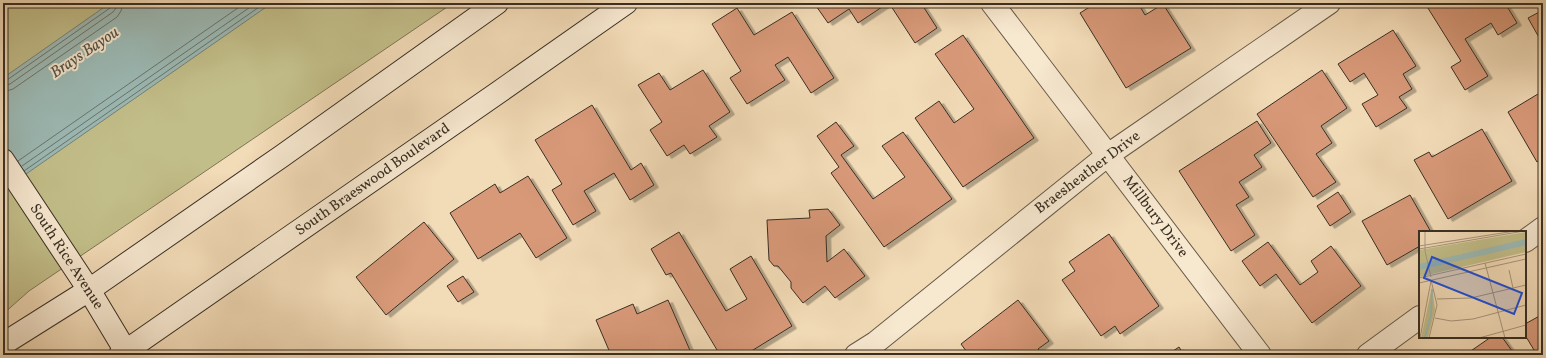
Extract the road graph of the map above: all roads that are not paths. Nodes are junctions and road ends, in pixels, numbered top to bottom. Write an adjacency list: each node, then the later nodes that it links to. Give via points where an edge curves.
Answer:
1 (497, 3): 9 (main road)
2 (626, 3): 12 (main road, South Braeswood Boulevard)
3 (992, 3): 5 (main road, Millbury Drive)
4 (1329, 3): 5 (main road, Braesheather Drive)
5 (1108, 155): 13 (main road, Braesheather Drive, via 875,343); 14 (main road, Millbury Drive)
6 (3, 160): 9 (main road, South Rice Avenue)
7 (1543, 228): 8 (main road)
8 (1526, 240)
9 (89, 290): 11 (main road); 12 (main road, South Rice Avenue)
10 (1419, 318): 15 (main road)
11 (3, 344)
12 (125, 354)
13 (856, 355)
14 (1260, 355)
15 (1368, 355)

